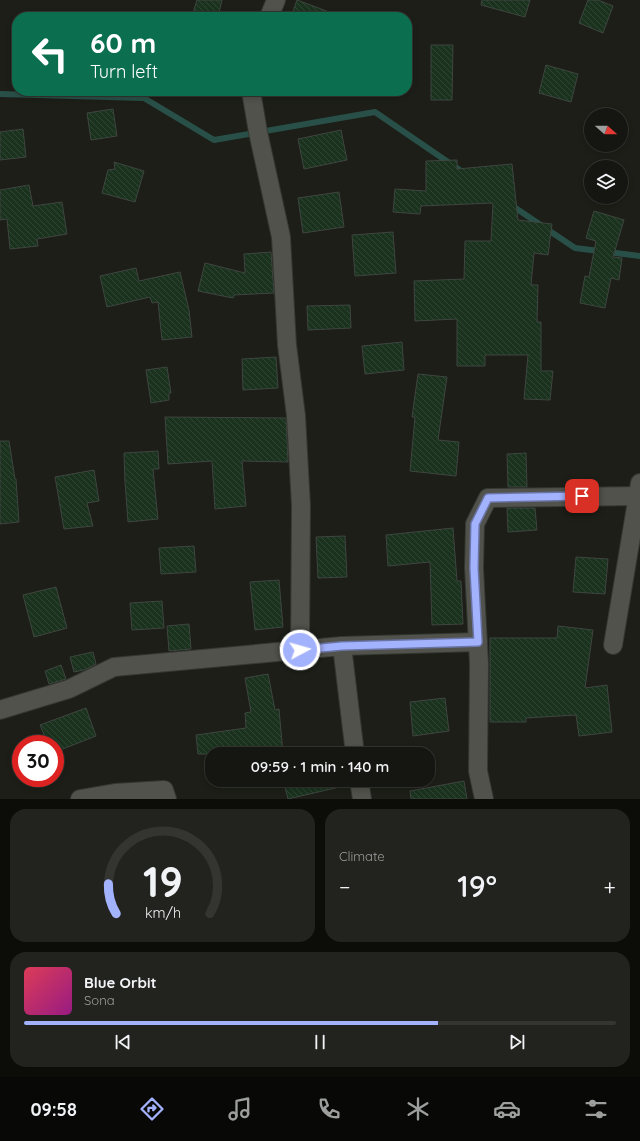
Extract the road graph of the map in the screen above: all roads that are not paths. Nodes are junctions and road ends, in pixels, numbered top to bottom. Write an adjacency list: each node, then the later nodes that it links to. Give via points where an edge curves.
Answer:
1 (276, 0): 2 (street)
2 (272, 12)
3 (252, 96): 8 (street, via 281,237 287,346 296,416 301,506)
4 (639, 491): 5 (street, via 488,498 475,524 474,568); 6 (street)
5 (478, 642): 7 (street); 15 (street, via 478,770)
6 (613, 645)
7 (342, 646): 8 (street); 10 (street)
8 (300, 650): 9 (street, via 114,667 68,689)
9 (0, 710)
10 (354, 747)
11 (360, 787): 14 (street)
12 (80, 799): 13 (street, via 115,793 164,790)
13 (167, 799)
14 (362, 799)
15 (484, 799)

